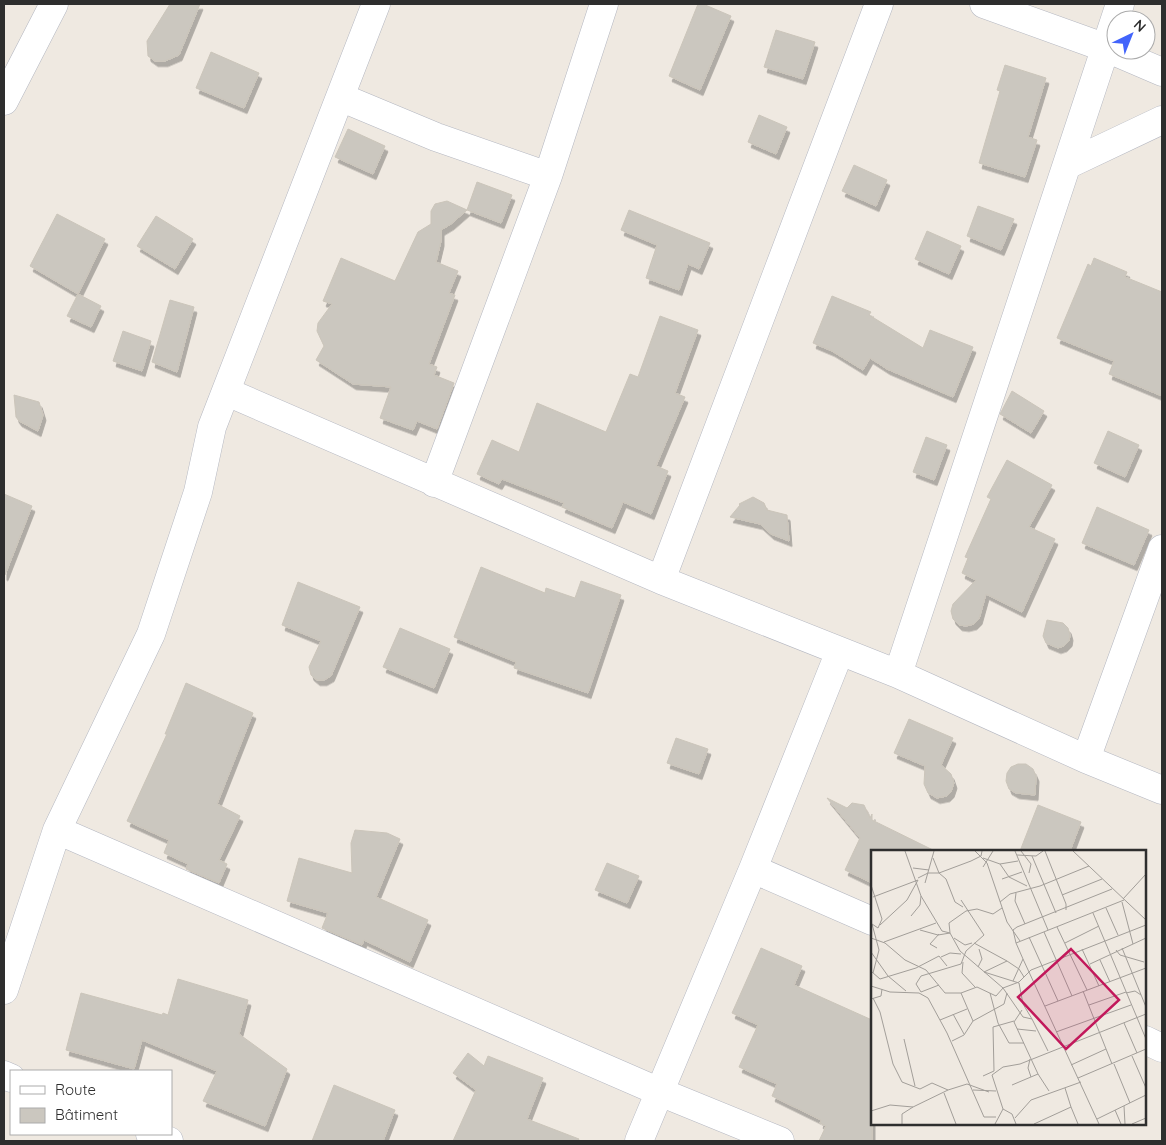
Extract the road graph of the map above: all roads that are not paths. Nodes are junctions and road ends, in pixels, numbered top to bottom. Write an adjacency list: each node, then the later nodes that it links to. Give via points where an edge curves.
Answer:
1 (54, 4): 10 (street)
2 (376, 4): 9 (street)
3 (604, 4): 13 (street)
4 (879, 4): 17 (street)
5 (984, 4): 6 (street)
6 (1106, 48): 12 (street)
7 (1134, 60): 8 (street)
8 (1162, 72)
9 (340, 98): 13 (street, via 436,137); 14 (street)
10 (4, 101)
11 (1162, 120): 12 (street)
12 (1067, 165): 19 (street)
13 (548, 176): 15 (street)
14 (227, 392): 15 (street); 22 (street, via 212,427 198,492 151,634)
15 (434, 483): 17 (street)
16 (1162, 549): 20 (street)
17 (661, 580): 18 (street)
18 (840, 651): 19 (street); 23 (street)
19 (898, 674): 20 (street)
20 (1086, 759): 21 (street)
21 (1162, 790)
22 (57, 830): 25 (street); 28 (street)
23 (753, 869): 24 (street); 28 (street)
24 (871, 921)
25 (4, 990)
26 (1146, 1040): 27 (street)
27 (1162, 1048)
28 (660, 1092): 31 (street); 32 (street)
29 (153, 1135): 30 (street)
30 (169, 1141)
31 (639, 1141)
32 (780, 1141)

